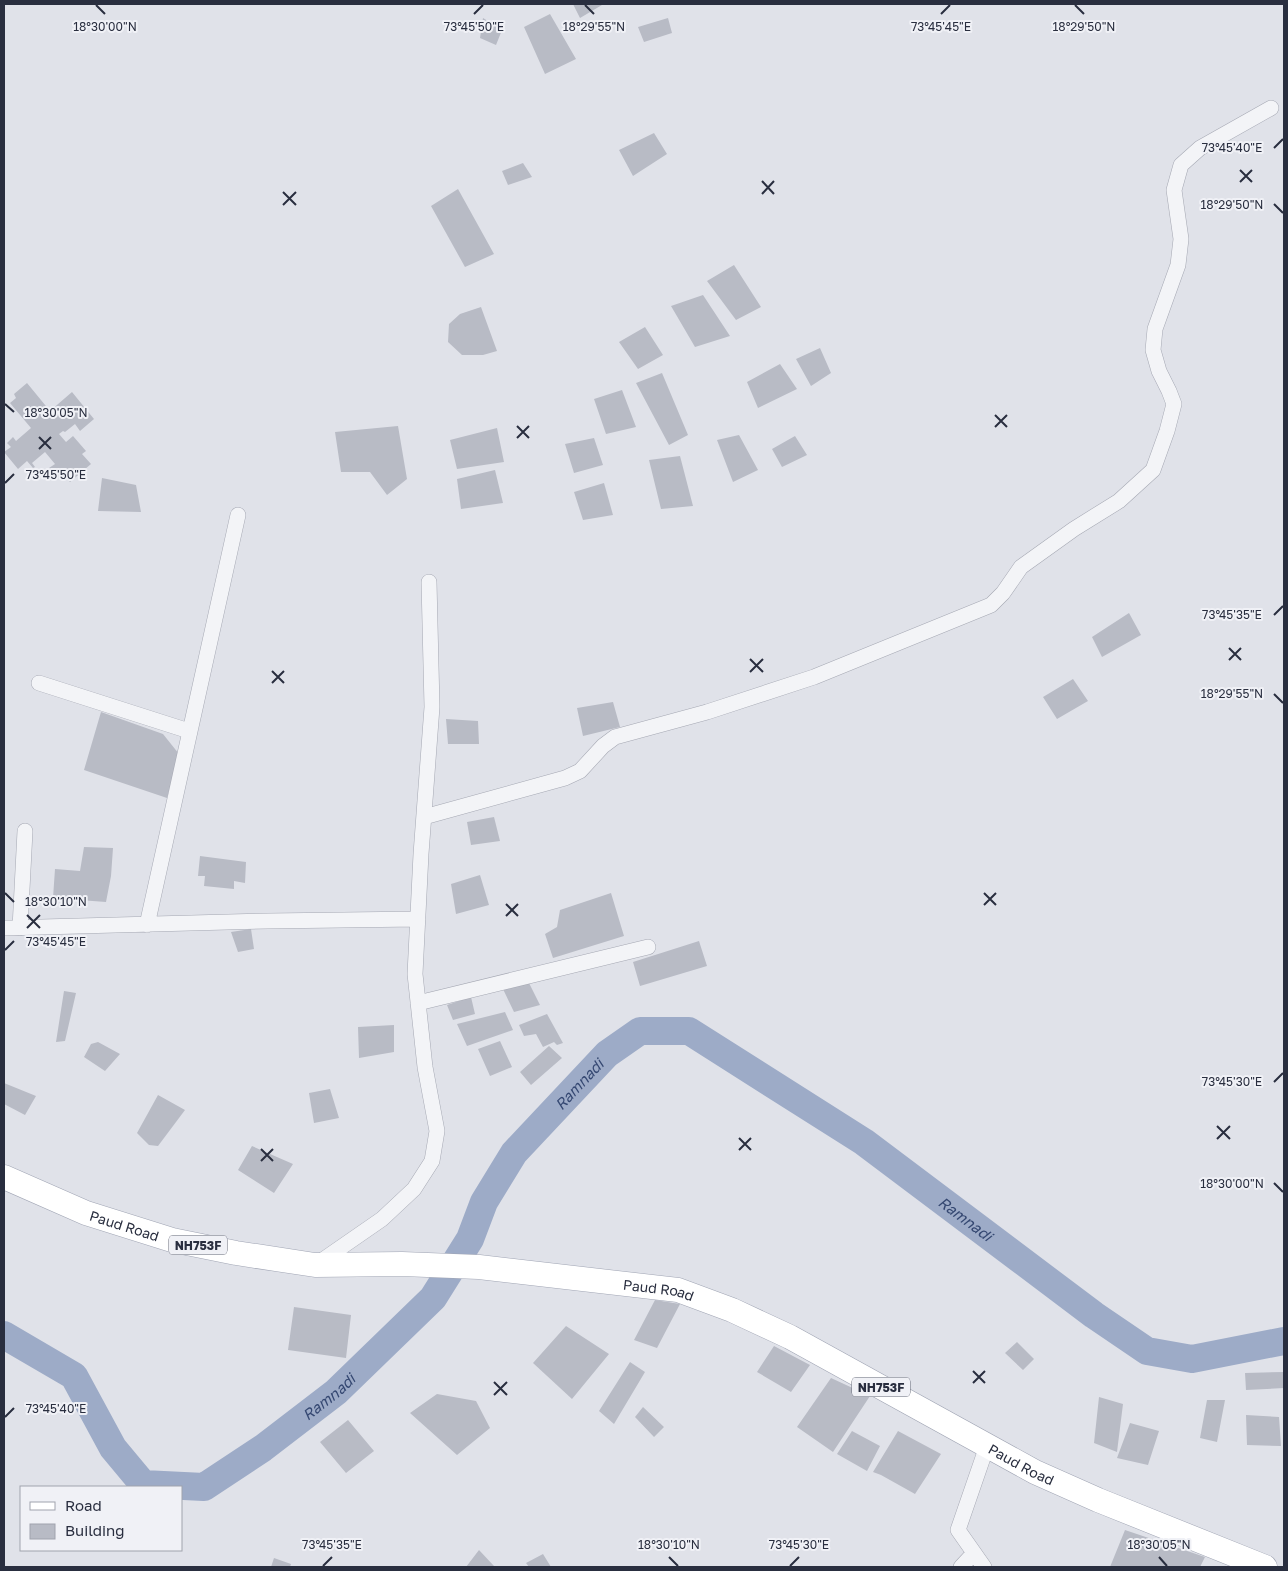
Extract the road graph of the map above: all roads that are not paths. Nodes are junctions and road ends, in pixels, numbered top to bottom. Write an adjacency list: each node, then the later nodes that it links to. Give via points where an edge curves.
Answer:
1 (1271, 108): 6 (street, via 1200,148 1181,165 1174,190 1181,239 1178,264 1155,329 1153,350 1174,404 1153,470 1119,501 1020,567 991,605 814,677 707,712 615,737 580,771 565,778)
2 (238, 515): 5 (street)
3 (429, 582): 6 (street, via 432,707)
4 (39, 683): 5 (street)
5 (189, 731): 9 (street)
6 (424, 817): 8 (street)
7 (25, 831): 11 (street)
8 (418, 919): 9 (street); 13 (street, via 415,974)
9 (147, 925): 11 (street)
10 (4, 928): 11 (street)
11 (20, 928)
12 (648, 947): 13 (street)
13 (418, 1003): 15 (street, via 437,1131 432,1161 414,1189 382,1219)
14 (4, 1177): 15 (main road, Paud Road / NH753F, via 86,1213 172,1240)
15 (315, 1265): 16 (main road, Paud Road / NH753F, via 479,1267 678,1290 790,1337)
16 (987, 1446): 17 (street, via 958,1530); 20 (main road, Paud Road / NH753F, via 1098,1500)
17 (974, 1553): 18 (street); 19 (street)
18 (961, 1567)
19 (984, 1567)
20 (1265, 1567)

